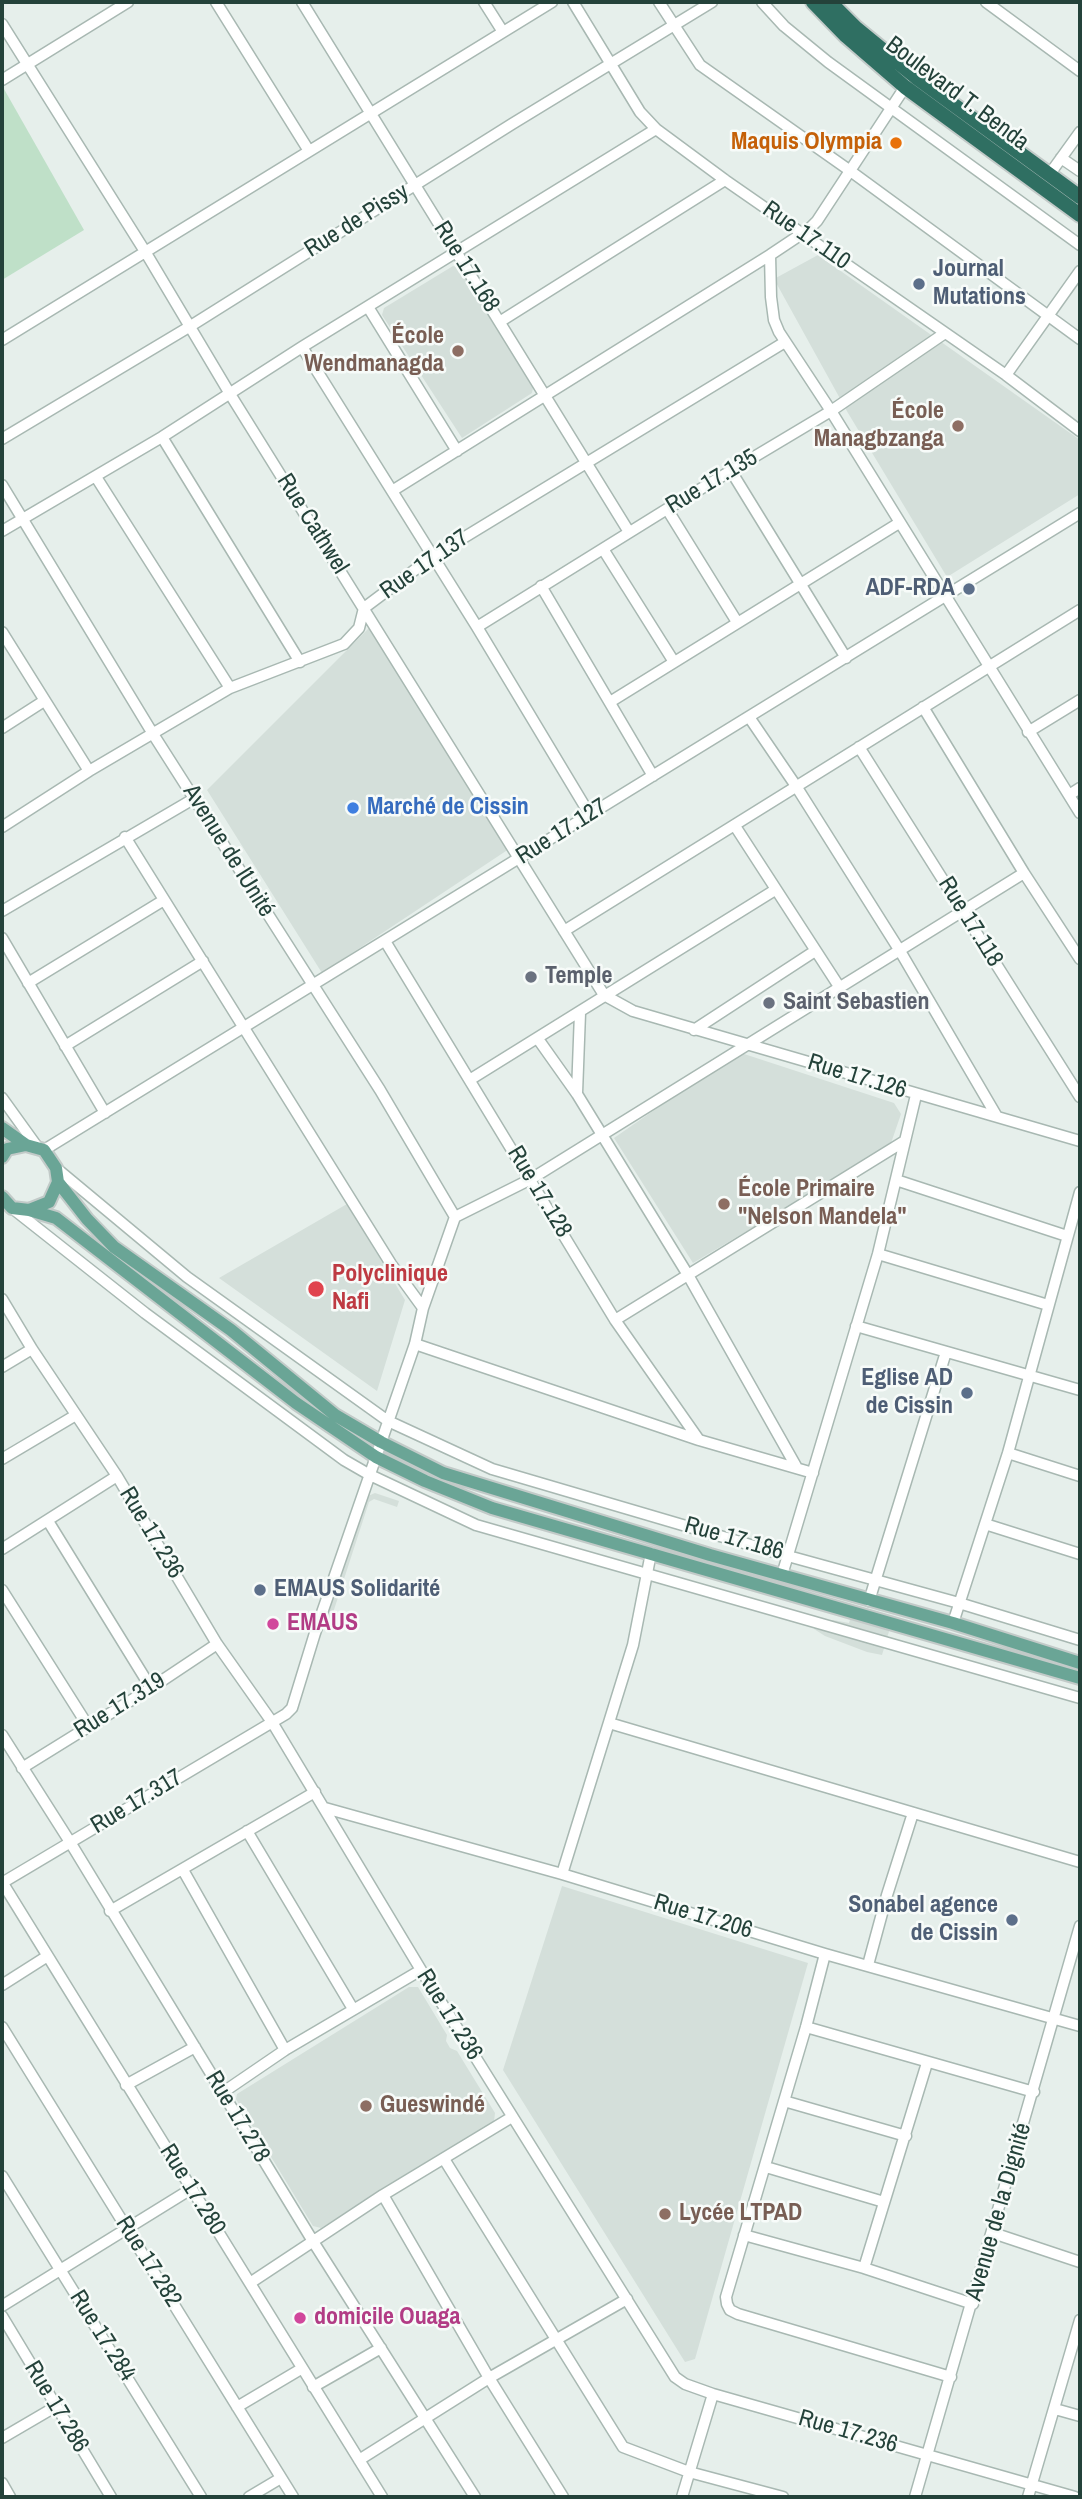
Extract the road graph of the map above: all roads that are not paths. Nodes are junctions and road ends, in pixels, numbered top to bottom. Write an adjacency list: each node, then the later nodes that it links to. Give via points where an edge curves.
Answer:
1 (128, 2): 17 (street)
2 (215, 2): 25 (street)
3 (484, 2): 15 (street)
4 (552, 2): 15 (street)
5 (573, 2): 16 (street, Rue 17.110)
6 (659, 2): 14 (street)
7 (712, 2): 14 (street, Rue de Pissy)
8 (762, 2): 21 (street, via 784,26)
9 (813, 2): 20 (highway, Boulevard T. Benda)
10 (830, 2): 29 (highway, Boulevard T. Benda, via 917,78)
11 (986, 2): 18 (street)
12 (305, 3): 22 (street, Rue 17.168)
13 (2, 24): 17 (street, Rue Cathwel)
14 (673, 25): 16 (street, Rue de Pissy); 27 (street, via 700,65)
15 (503, 32): 22 (street)
16 (609, 64): 23 (street, Rue 17.110); 31 (street, Rue de Pissy)
17 (27, 65): 19 (street); 36 (street, Rue Cathwel)
18 (1080, 71)
19 (2, 80)
20 (905, 87): 21 (street); 33 (highway, Boulevard T. Benda)
21 (891, 108): 27 (street); 35 (street)
22 (370, 114): 25 (street); 31 (street, Rue 17.168)
23 (656, 128): 30 (street, Rue 17.110); 37 (street)
24 (1080, 132): 26 (street)
25 (309, 151): 36 (street)
26 (1061, 158): 28 (street); 29 (street)
27 (849, 170): 34 (street, via 817,221); 41 (street)
28 (1080, 171)
29 (1049, 175): 32 (highway, Boulevard T. Benda)
30 (725, 180): 34 (street, Rue 17.110); 42 (street)
31 (414, 185): 37 (street, Rue 17.168); 43 (street, Rue de Pissy)
32 (1080, 197)
33 (1080, 215)
34 (802, 233): 38 (street); 44 (street, Rue 17.110)
35 (1080, 245)
36 (146, 253): 43 (street, Rue Cathwel); 45 (street)
37 (456, 253): 40 (street); 42 (street, Rue 17.168)
38 (770, 256): 47 (street, via 774,320); 51 (street)
39 (1080, 271): 41 (street)
40 (368, 307): 48 (street); 56 (street)
41 (1047, 315): 46 (street); 49 (street)
42 (500, 321): 51 (street, Rue 17.168)
43 (189, 327): 50 (street, Rue Cathwel); 55 (street, Rue de Pissy)
44 (945, 333): 49 (street, Rue 17.110); 52 (street, Rue 17.135)
45 (3, 336)
46 (1080, 339)
47 (785, 342): 52 (street); 57 (street, Rue 17.137)
48 (302, 347): 50 (street); 61 (street)
49 (1006, 375): 53 (street, Rue 17.110)
50 (230, 394): 54 (street); 73 (street, Rue Cathwel)
51 (546, 394): 56 (street); 57 (street, Rue 17.168)
52 (831, 411): 58 (street, Rue 17.135); 65 (street)
53 (1080, 431)
54 (162, 437): 59 (street); 79 (street)
55 (2, 439)
56 (457, 451): 61 (street)
57 (587, 462): 67 (street, Rue 17.168); 69 (street, Rue 17.137)
58 (730, 471): 62 (street, Rue 17.135); 70 (street)
59 (96, 477): 64 (street); 82 (street)
60 (2, 485): 64 (street, Avenue de l´Unité)
61 (391, 491): 69 (street)
62 (667, 509): 67 (street, Rue 17.135); 75 (street)
63 (1080, 513): 72 (street, Rue 17.127)
64 (24, 518): 66 (street); 90 (street, Avenue de l´Unité)
65 (899, 523): 70 (street); 72 (street)
66 (2, 531)
67 (629, 532): 68 (street, Rue 17.135)
68 (603, 549): 71 (street, Rue 17.135); 80 (street)
69 (432, 556): 73 (street, Rue 17.137); 76 (street)
70 (799, 583): 75 (street); 78 (street)
71 (541, 586): 76 (street, Rue 17.135); 85 (street)
72 (947, 597): 78 (street, Rue 17.127); 81 (street)
73 (364, 608): 79 (street, Rue 17.137, via 359,628 344,644); 103 (street, Rue Cathwel)
74 (1080, 610): 81 (street)
75 (737, 622): 80 (street)
76 (477, 627): 99 (street)
77 (2, 632): 84 (street)
78 (846, 658): 87 (street, Rue 17.127)
79 (300, 662): 82 (street, Rue 17.137)
80 (674, 662): 85 (street)
81 (989, 665): 86 (street); 89 (street)
82 (230, 688): 90 (street, Rue 17.137)
83 (1080, 700): 89 (street)
84 (44, 701): 88 (street); 92 (street)
85 (610, 702): 93 (street)
86 (923, 707): 91 (street); 104 (street)
87 (749, 717): 93 (street, Rue 17.127); 94 (street)
88 (2, 728)
89 (1028, 732): 96 (street)
90 (153, 734): 92 (street, Rue 17.137); 97 (street, Avenue de l´Unité)
91 (859, 747): 94 (street); 107 (street, Rue 17.118)
92 (89, 771): 100 (street, Rue 17.137)
93 (653, 776): 99 (street, Rue 17.127)
94 (796, 786): 101 (street); 113 (street)
95 (1080, 788): 96 (street)
96 (1069, 795): 98 (street)
97 (195, 798): 102 (street); 117 (street, Avenue de l´Unité)
98 (1080, 813)
99 (590, 815): 103 (street, Rue 17.127)
100 (2, 827)
101 (736, 827): 105 (street); 109 (street)
102 (125, 837): 106 (street); 108 (street)
103 (520, 858): 109 (street, Rue Cathwel); 111 (street, Rue 17.127)
104 (1024, 873): 107 (street); 114 (street)
105 (775, 890): 112 (street); 119 (street)
106 (164, 900): 115 (street); 116 (street)
107 (963, 910): 113 (street); 129 (street, Rue 17.118)
108 (2, 911)
109 (565, 931): 119 (street, Rue Cathwel)
110 (2, 938): 116 (street)
111 (385, 941): 117 (street, Rue 17.127); 126 (street, Rue 17.128)
112 (815, 951): 118 (street); 122 (street)
113 (900, 951): 118 (street); 132 (street)
114 (1080, 959)
115 (203, 961): 121 (street); 125 (street)
116 (29, 983): 125 (street)
117 (313, 985): 121 (street, Rue 17.127); 147 (street, Avenue de l´Unité)
118 (839, 988): 124 (street)
119 (604, 995): 120 (street); 122 (street, Rue 17.126, via 634,1011)
120 (580, 1013): 123 (street); 127 (street)
121 (244, 1026): 131 (street, Rue 17.127); 153 (street)
122 (694, 1030): 124 (street, Rue 17.126)
123 (538, 1039): 126 (street); 127 (street)
124 (747, 1044): 128 (street, Rue 17.126); 134 (street)
125 (65, 1046): 131 (street)
126 (471, 1079): 140 (street, Rue 17.128)
127 (577, 1094): 134 (street)
128 (916, 1095): 132 (street, Rue 17.126); 136 (street)
129 (1080, 1097)
130 (2, 1098): 137 (street)
131 (105, 1113): 137 (street, Rue 17.127)
132 (996, 1115): 135 (street, Rue 17.126)
133 (2, 1128): 137 (main road)
134 (602, 1134): 140 (street); 150 (street)
135 (1080, 1141)
136 (903, 1143): 141 (street); 150 (street)
137 (36, 1148): 138 (main road, via 7,1149); 139 (main road)
138 (2, 1157)
139 (56, 1168): 142 (main road); 163 (street, via 187,1277)
140 (531, 1179): 147 (street); 154 (street, Rue 17.128)
141 (896, 1180): 148 (street); 149 (street)
142 (58, 1182): 146 (main road, via 49,1202); 165 (main road, Rue 17.186, via 114,1247 231,1331 335,1415)
143 (1080, 1192): 148 (street)
144 (2, 1198): 145 (main road)
145 (12, 1208): 146 (main road); 171 (street, via 145,1313)
146 (29, 1210): 167 (main road, via 56,1218 296,1403)
147 (455, 1217): 153 (street, Rue 17.317)
148 (1068, 1236): 152 (street)
149 (878, 1254): 152 (street); 155 (street)
150 (688, 1275): 154 (street); 169 (street)
151 (2, 1299): 157 (street, Rue 17.236)
152 (1048, 1306): 160 (street)
153 (423, 1308): 156 (street, Rue 17.317)
154 (615, 1320): 164 (street, Rue 17.128)
155 (856, 1326): 158 (street); 170 (street)
156 (415, 1343): 163 (street, Rue 17.317); 164 (street)
157 (32, 1349): 159 (street); 162 (street, Rue 17.236)
158 (946, 1352): 160 (street); 182 (street)
159 (2, 1367)
160 (1029, 1376): 161 (street); 166 (street)
161 (1080, 1390)
162 (76, 1415): 168 (street); 172 (street, Rue 17.236)
163 (388, 1421): 165 (street, Rue 17.317); 179 (street, via 492,1469)
164 (699, 1440): 169 (street)
165 (381, 1442): 167 (street, Rue 17.317); 181 (main road, Rue 17.186, via 443,1473 486,1488)
166 (1008, 1453): 173 (street); 175 (street)
167 (376, 1457): 171 (street, Rue 17.317); 177 (main road, via 492,1508)
168 (2, 1460)
169 (797, 1468): 170 (street)
170 (813, 1473): 179 (street)
171 (370, 1475): 180 (street, via 477,1525); 193 (street, Rue 17.317, via 297,1696 292,1708)
172 (117, 1476): 174 (street); 188 (street, Rue 17.236)
173 (1080, 1476)
174 (48, 1521): 176 (street); 191 (street)
175 (985, 1524): 178 (street); 185 (street)
176 (2, 1549)
177 (652, 1553): 180 (street); 190 (main road)
178 (1080, 1554)
179 (788, 1556): 181 (street); 182 (street)
180 (646, 1572): 192 (street); 194 (street, via 633,1645)
181 (782, 1575): 184 (main road, Rue 17.186)
182 (876, 1580): 184 (street); 185 (street)
183 (2, 1590): 195 (street)
184 (869, 1601): 186 (main road, Rue 17.186)
185 (959, 1603): 186 (street); 187 (street)
186 (953, 1623): 189 (main road, Rue 17.186)
187 (1080, 1640)
188 (217, 1644): 191 (street, Rue 17.319); 193 (street, Rue 17.236)
189 (1080, 1664)
190 (1080, 1678)
191 (151, 1688): 195 (street, Rue 17.319)
192 (1080, 1698)
193 (272, 1722): 198 (street, Rue 17.236); 202 (street, Rue 17.317)
194 (609, 1723): 200 (street); 205 (street)
195 (88, 1726): 197 (street, Rue 17.319)
196 (2, 1735): 197 (street, Rue 17.278)
197 (22, 1768): 202 (street, Rue 17.278)
198 (315, 1792): 199 (street, Rue 17.236); 201 (street)
199 (325, 1808): 205 (street, Rue 17.206); 212 (street, Rue 17.236)
200 (914, 1813): 203 (street); 211 (street)
201 (247, 1831): 204 (street); 214 (street)
202 (70, 1842): 206 (street, Rue 17.317); 207 (street, Rue 17.278)
203 (1080, 1862)
204 (183, 1870): 207 (street); 220 (street)
205 (562, 1874): 209 (street, Rue 17.206)
206 (2, 1883): 210 (street, Rue 17.280)
207 (110, 1911): 219 (street, Rue 17.278)
208 (1079, 1933): 215 (street, Avenue de la Dignité)
209 (825, 1954): 211 (street, Rue 17.206); 218 (street)
210 (46, 1957): 213 (street); 222 (street, Rue 17.280)
211 (868, 1965): 215 (street, Rue 17.206)
212 (421, 1970): 214 (street); 226 (street, Rue 17.236)
213 (2, 1984)
214 (352, 2009): 220 (street)
215 (1055, 2019): 216 (street, Rue 17.206); 223 (street, Avenue de la Dignité)
216 (1080, 2026)
217 (2, 2027): 234 (street, Rue 17.282)
218 (806, 2027): 221 (street); 225 (street)
219 (195, 2047): 222 (street); 224 (street, Rue 17.278)
220 (285, 2050): 224 (street)
221 (927, 2063): 223 (street); 227 (street)
222 (126, 2085): 231 (street, Rue 17.280)
223 (1034, 2092): 235 (street, Avenue de la Dignité)
224 (222, 2093): 237 (street, Rue 17.278)
225 (784, 2101): 227 (street); 229 (street)
226 (512, 2117): 228 (street); 242 (street, Rue 17.236)
227 (906, 2136): 233 (street)
228 (444, 2159): 232 (street); 247 (street)
229 (766, 2167): 233 (street); 236 (street)
230 (2, 2176): 240 (street, Rue 17.284)
231 (191, 2189): 234 (street); 241 (street, Rue 17.280)
232 (383, 2195): 237 (street); 251 (street)
233 (884, 2202): 239 (street)
234 (127, 2228): 240 (street); 255 (street, Rue 17.282)
235 (993, 2233): 238 (street); 243 (street, Avenue de la Dignité)
236 (744, 2235): 239 (street); 250 (street, via 726,2297 730,2310)
237 (314, 2243): 241 (street); 248 (street, Rue 17.278)
238 (1080, 2262)
239 (864, 2268): 243 (street)
240 (60, 2270): 244 (street); 268 (street, Rue 17.284)
241 (250, 2283): 249 (street, Rue 17.280)
242 (627, 2299): 247 (street); 253 (street, Rue 17.236, via 675,2377)
243 (973, 2304): 250 (street, Avenue de la Dignité)
244 (2, 2306)
245 (2, 2316): 254 (street, Rue 17.286)
246 (1080, 2320): 256 (street)
247 (557, 2338): 251 (street); 262 (street, via 623,2447)
248 (381, 2348): 252 (street); 258 (street, Rue 17.278)
249 (301, 2369): 252 (street, Rue 17.280); 255 (street)
250 (951, 2377): 260 (street, Avenue de la Dignité)
251 (489, 2378): 258 (street); 273 (street)
252 (313, 2387): 261 (street, Rue 17.280)
253 (713, 2394): 260 (street, Rue 17.236); 262 (street)
254 (55, 2407): 259 (street); 267 (street, Rue 17.286)
255 (237, 2407): 263 (street, Rue 17.282)
256 (1055, 2409): 257 (street); 265 (street)
257 (1080, 2416)
258 (425, 2419): 261 (street); 272 (street, Rue 17.278)
259 (2, 2438)
260 (927, 2455): 265 (street, Rue 17.236); 276 (street, Avenue de la Dignité)
261 (359, 2460): 271 (street, Rue 17.280)
262 (689, 2472): 274 (street); 275 (street)
263 (281, 2478): 269 (street); 270 (street, Rue 17.282)
264 (2, 2483): 266 (street)
265 (1032, 2486): 277 (street); 278 (street, Rue 17.236)
266 (10, 2497)
267 (111, 2497)
268 (201, 2497)
269 (249, 2497)
270 (293, 2497)
271 (382, 2497)
272 (475, 2497)
273 (563, 2497)
274 (682, 2497)
275 (783, 2497)
276 (915, 2497)
277 (1028, 2497)
278 (1075, 2497)

